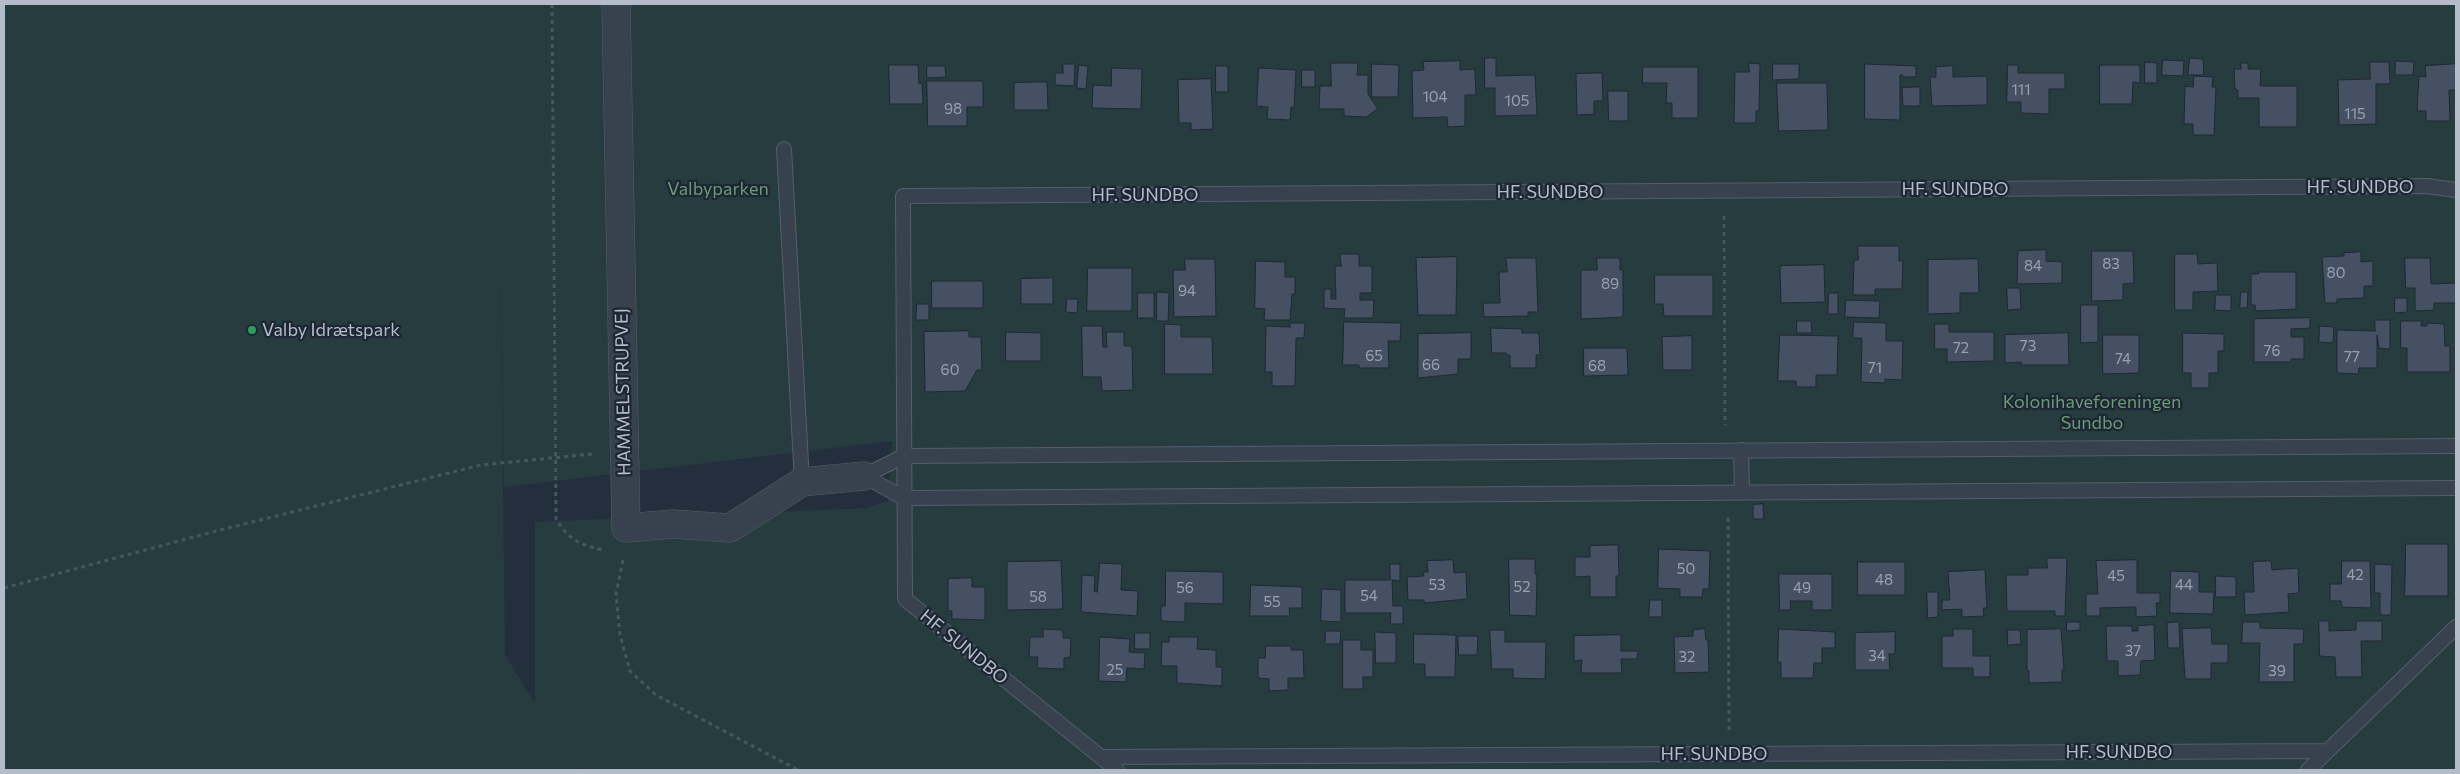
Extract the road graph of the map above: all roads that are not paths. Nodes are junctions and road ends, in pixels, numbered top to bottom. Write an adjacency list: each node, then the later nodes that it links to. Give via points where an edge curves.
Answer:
1 (616, 4): 8 (street, HAMMELSTRUPVEJ, via 626,528 673,524 730,528)
2 (784, 149): 8 (lane)
3 (2456, 190): 6 (lane, HF. SUNDBO, via 2417,186 903,196)
4 (2456, 446): 5 (lane)
5 (1741, 450): 6 (lane); 10 (lane)
6 (904, 456): 7 (lane); 11 (lane, HF. SUNDBO)
7 (864, 476): 8 (street); 11 (lane)
8 (802, 482)
9 (2456, 488): 10 (lane)
10 (1742, 493): 11 (lane)
11 (904, 498): 14 (lane, HF. SUNDBO, via 905,599)
12 (2456, 627): 13 (lane)
13 (2327, 751): 14 (lane, HF. SUNDBO); 16 (lane)
14 (1101, 757): 15 (lane, HF. SUNDBO)
15 (1117, 770)
16 (2308, 770)

